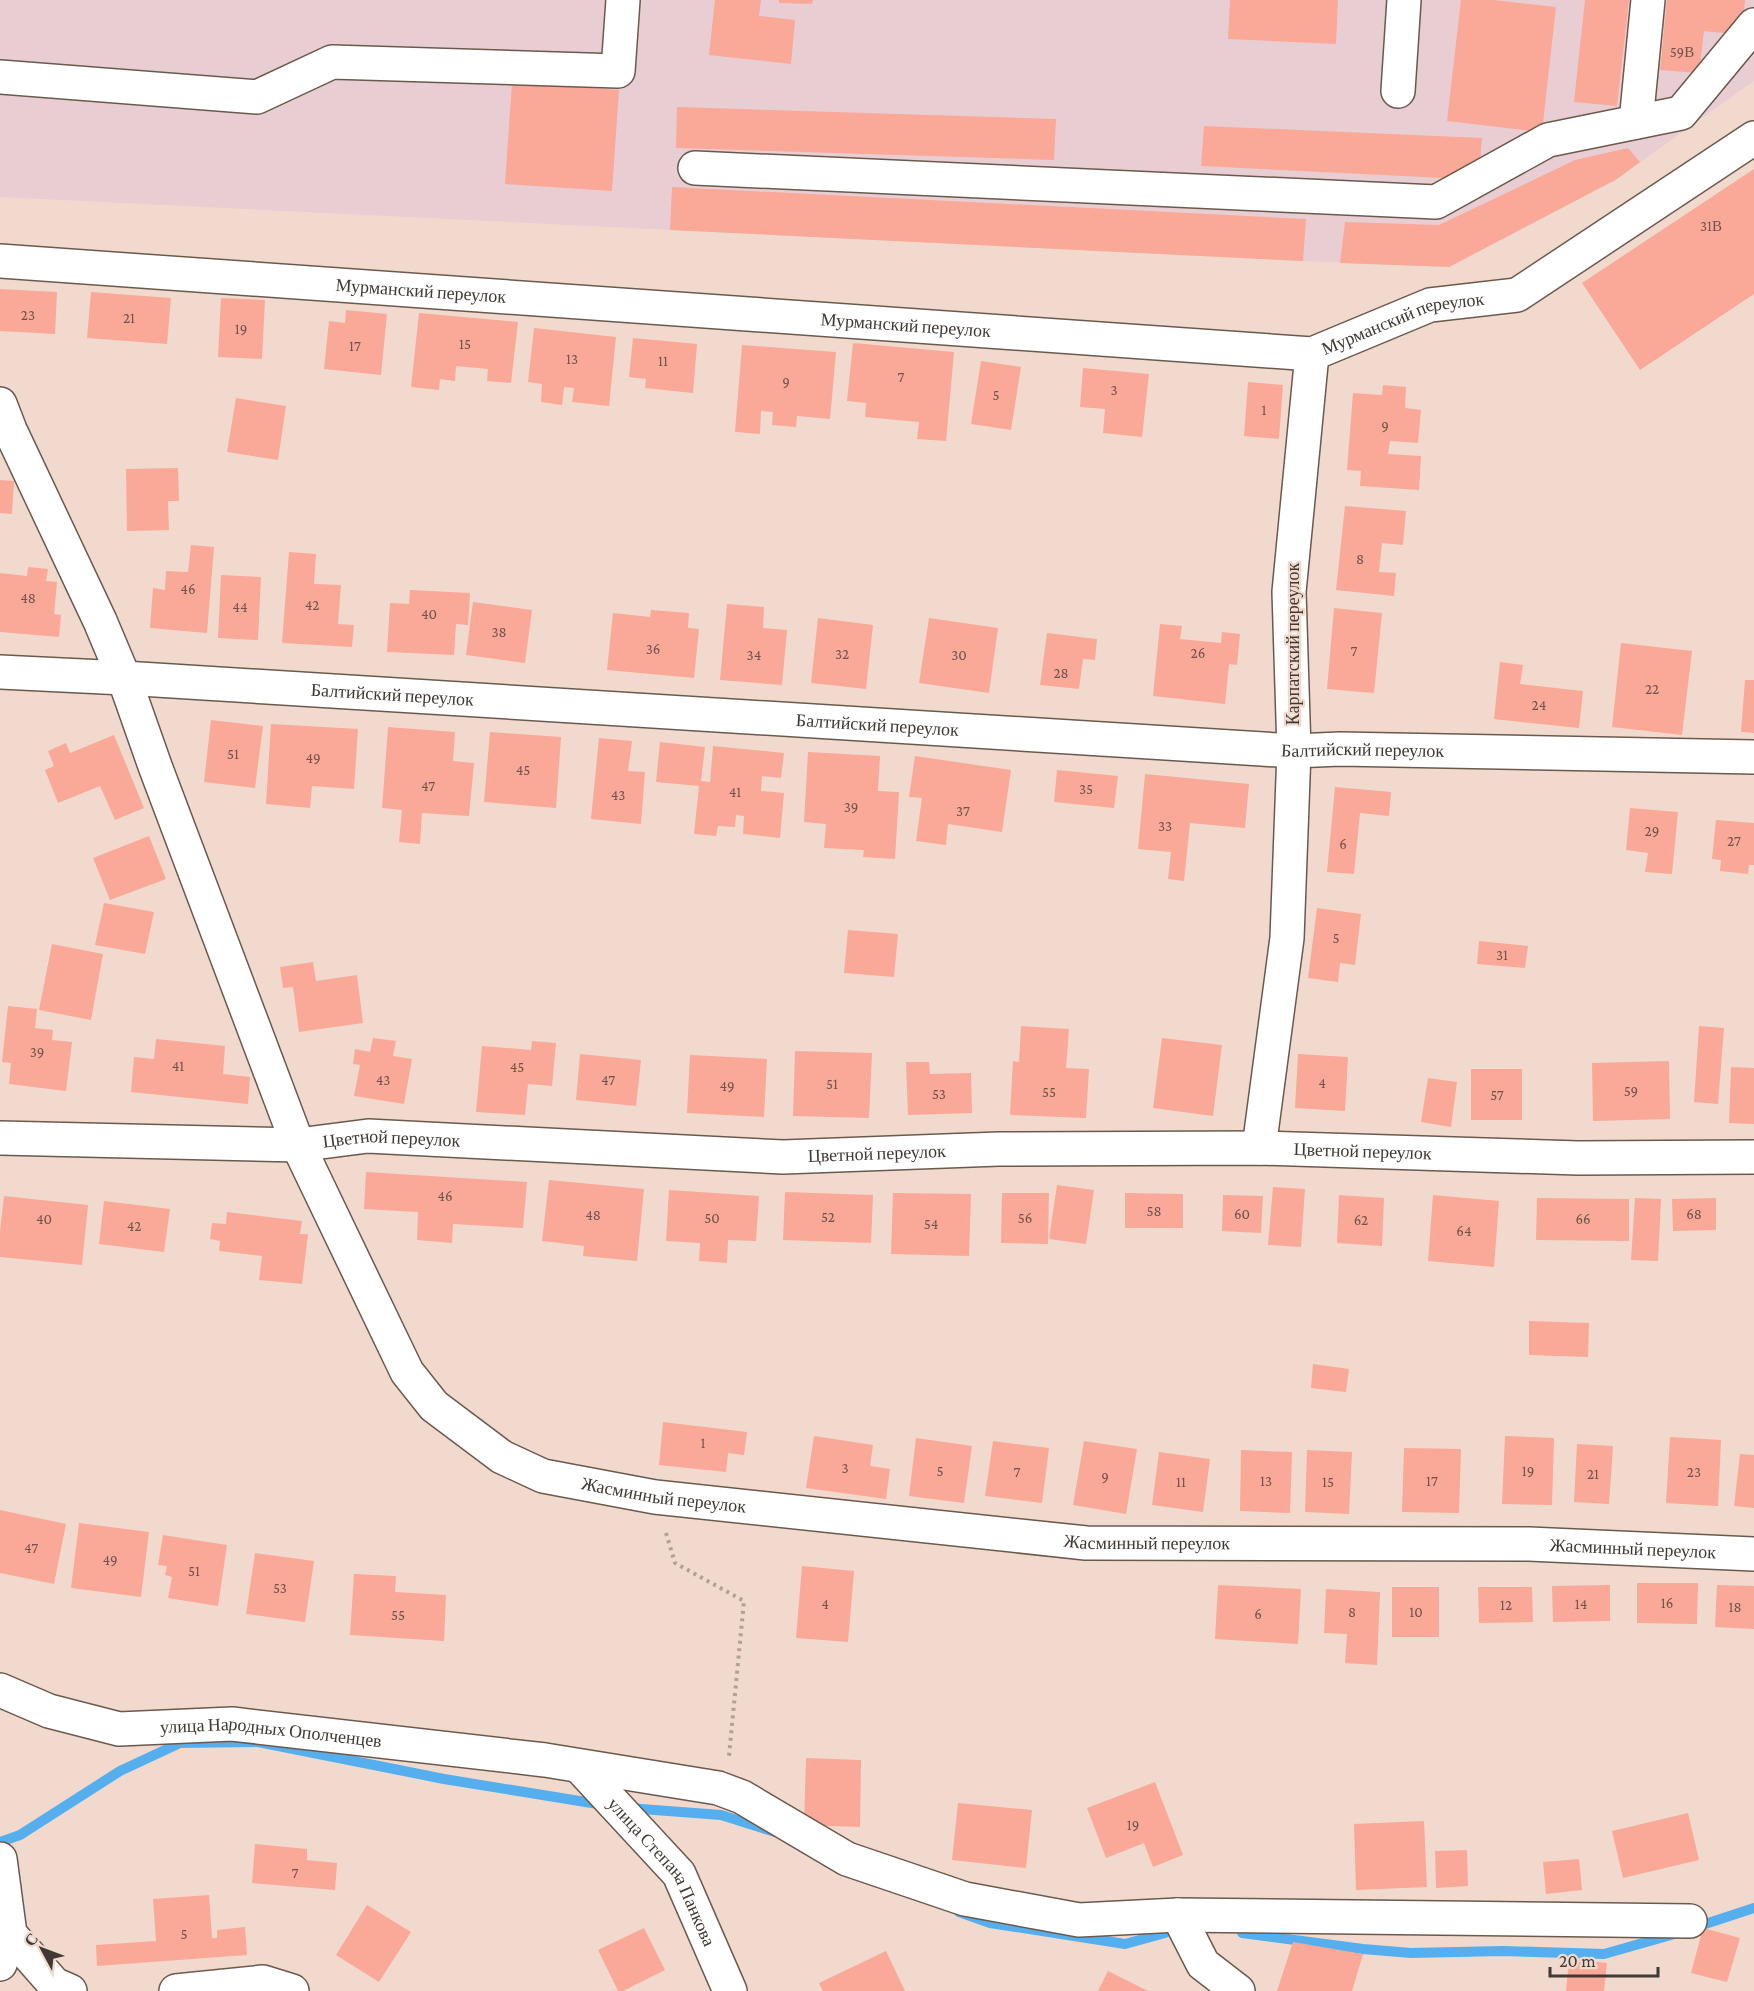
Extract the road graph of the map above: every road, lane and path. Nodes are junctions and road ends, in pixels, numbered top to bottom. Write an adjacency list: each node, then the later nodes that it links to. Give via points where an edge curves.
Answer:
1 (623, 0): 5 (street, via 618,70 332,62 257,97)
2 (1404, 0): 6 (street)
3 (1648, 0): 7 (street)
4 (1754, 25): 7 (street, via 1681,113)
5 (0, 77)
6 (1398, 91)
7 (1636, 122): 9 (street, via 1548,140 1436,202)
8 (1754, 138): 11 (street, Мурманский переулок, via 1517,295 1430,305)
9 (695, 168)
10 (0, 261): 11 (street, Мурманский переулок)
11 (1312, 354): 15 (street, Карпатский переулок, via 1289,592)
12 (0, 404): 14 (street, Жасминный переулок)
13 (0, 672): 14 (street, Балтийский переулок)
14 (124, 678): 15 (street, Балтийский переулок); 18 (street, Жасминный переулок)
15 (1294, 751): 16 (street, Балтийский переулок); 19 (street, Карпатский переулок, via 1287,938)
16 (1754, 757)
17 (0, 1138): 18 (street, Цветной переулок)
18 (298, 1145): 19 (street, Цветной переулок, via 368,1136 783,1157 999,1149); 21 (street, Жасминный переулок, via 407,1372 434,1406 502,1457 543,1476)
19 (1259, 1148): 20 (street, Цветной переулок, via 1578,1158)
20 (1754, 1157)
21 (654, 1497): 22 (street, Жасминный переулок, via 1086,1543 1529,1544); 24 (path, via 675,1563 744,1600)
22 (1754, 1554)
23 (0, 1690): 25 (street, улица Народных Ополченцев, via 49,1711 119,1729 232,1724 545,1760)
24 (728, 1762)
25 (587, 1775): 27 (street, улица Народных Ополченцев, via 718,1788 742,1797 847,1859 965,1899 1079,1920); 34 (street, улица Степана Панкова, via 679,1874)
26 (0, 1859): 29 (street)
27 (1178, 1914): 28 (street, улица Народных Ополченцев); 35 (street, via 1203,1964)
28 (1690, 1921)
29 (10, 1934): 30 (street); 31 (street, via 54,1984)
30 (0, 1964)
31 (70, 1991)
32 (176, 1991): 33 (street, via 263,1982)
33 (292, 1991)
34 (730, 1991)
35 (1238, 1991)

